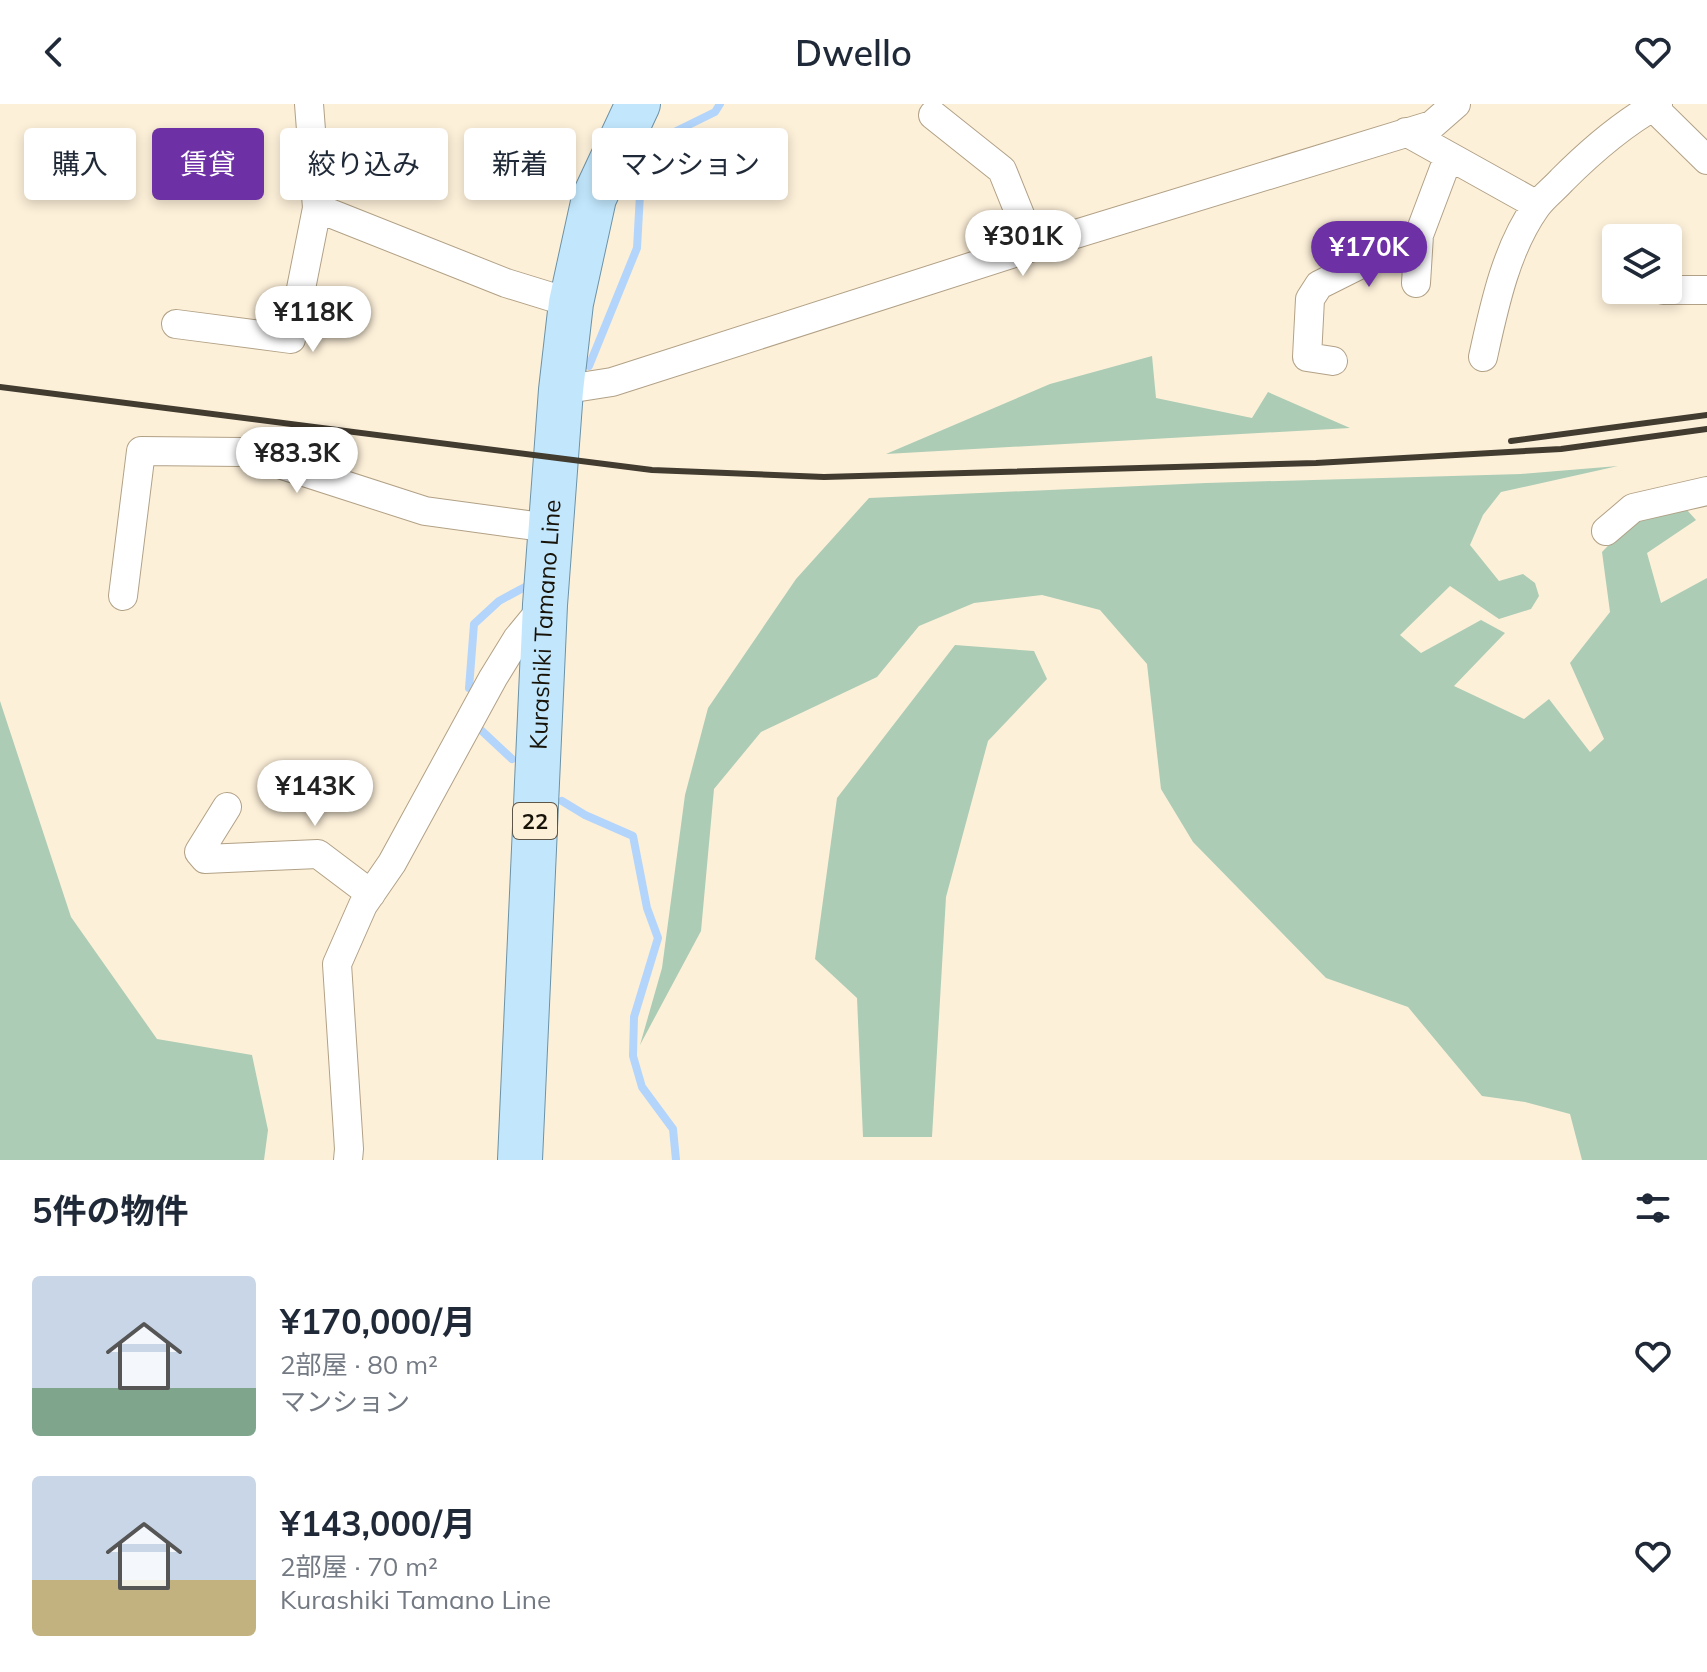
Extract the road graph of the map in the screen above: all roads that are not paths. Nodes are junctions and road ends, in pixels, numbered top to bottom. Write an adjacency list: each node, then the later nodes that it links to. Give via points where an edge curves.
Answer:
1 (309, 104): 10 (street)
2 (638, 104): 16 (main road, Kurashiki Tamano Line / 22, via 594,198)
3 (1456, 104): 6 (street, via 1432,125)
4 (1656, 106): 8 (street); 9 (street, via 1628,120)
5 (933, 115): 12 (street, via 1002,170)
6 (1406, 132): 7 (street); 12 (street)
7 (1448, 158): 9 (street); 11 (street)
8 (1707, 160)
9 (1537, 205): 18 (street, via 1511,257)
10 (317, 208): 16 (street, via 506,283); 17 (street, via 291,339)
11 (1419, 235): 13 (street); 19 (street, via 1319,285 1310,299 1307,357)
12 (1033, 247): 20 (street, via 612,382)
13 (1416, 283)
14 (1682, 290): 15 (street)
15 (1707, 290)
16 (571, 303): 20 (main road, Kurashiki Tamano Line / 22)
17 (176, 324)
18 (1483, 357)
19 (1333, 361)
20 (561, 390): 22 (main road, Kurashiki Tamano Line / 22)
21 (1707, 491): 23 (street, via 1633,508)
22 (550, 528): 24 (street, via 425,511 242,452 141,451); 25 (main road, Kurashiki Tamano Line / 22)
23 (1606, 531)
24 (123, 596)
25 (545, 605): 27 (street, via 493,678); 29 (main road, Kurashiki Tamano Line / 22)
26 (227, 807): 27 (street, via 199,852 205,859 318,854)
27 (371, 894): 28 (street, via 337,964)
28 (348, 1160)
29 (520, 1160)

